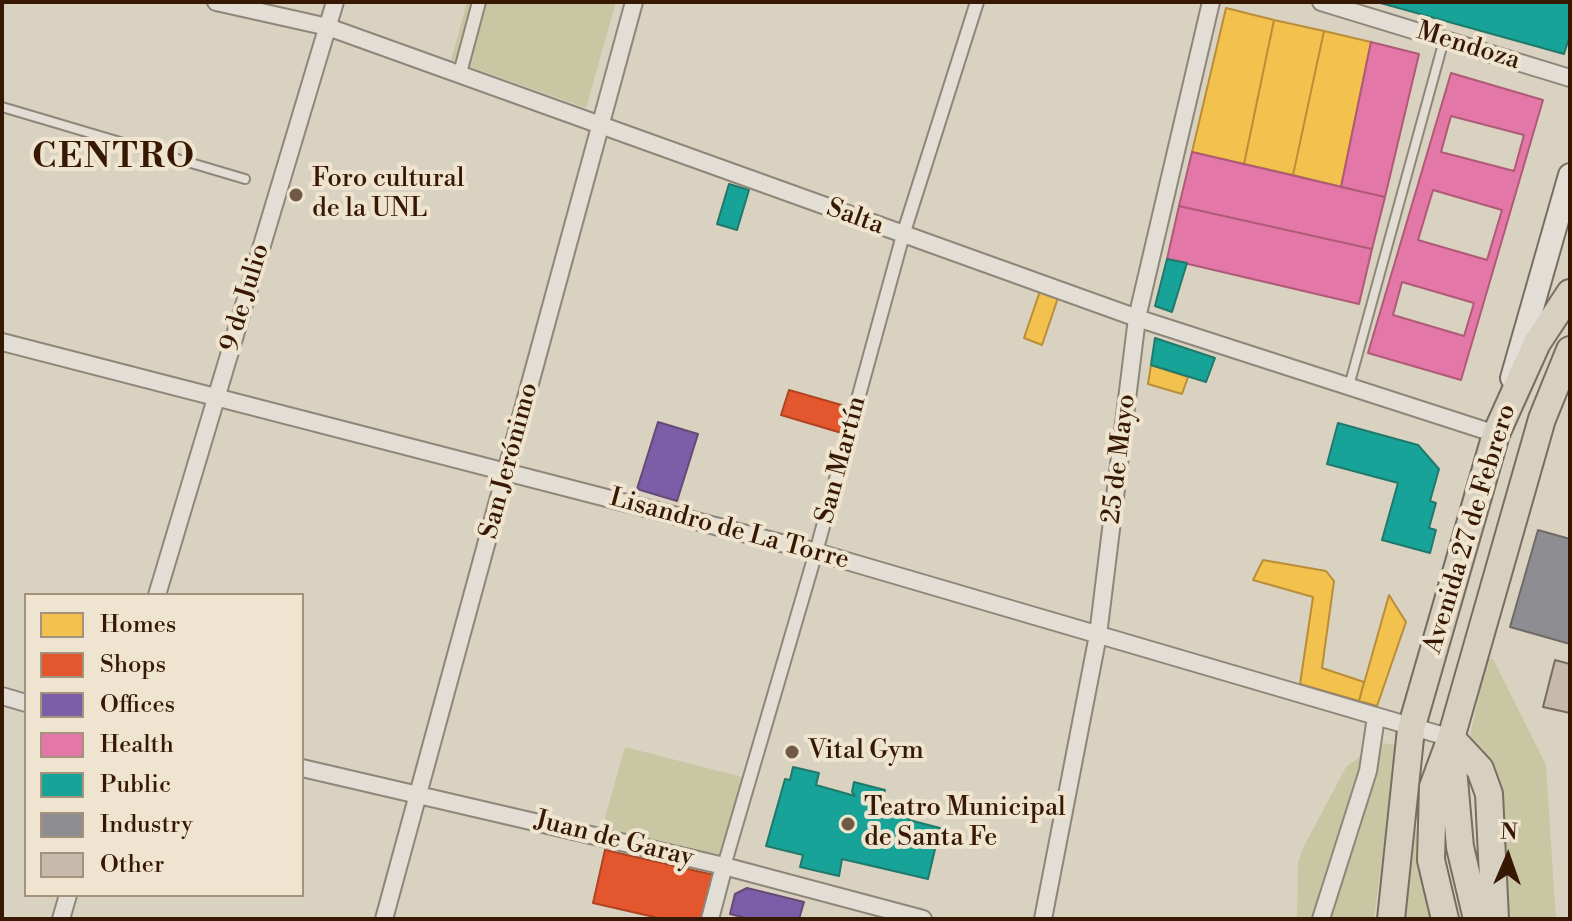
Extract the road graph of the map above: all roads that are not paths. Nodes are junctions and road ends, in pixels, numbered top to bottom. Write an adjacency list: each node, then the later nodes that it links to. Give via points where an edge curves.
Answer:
1 (216, 2): 8 (street, Salta)
2 (335, 2): 8 (street, 9 de Julio)
3 (479, 2): 10 (street)
4 (634, 2): 13 (street, San Jerónimo)
5 (977, 2): 16 (street, San Martín)
6 (1211, 2): 18 (street, 25 de Mayo)
7 (1321, 2): 9 (street, Mendoza)
8 (328, 27): 10 (street, Salta); 22 (street, 9 de Julio)
9 (1444, 39): 11 (street, Mendoza); 21 (lane)
10 (460, 73): 13 (street, Salta)
11 (1570, 78)
12 (2, 107): 15 (lane)
13 (600, 122): 16 (street, Salta); 24 (street, San Jerónimo)
14 (1570, 175): 23 (main road)
15 (245, 179)
16 (903, 235): 18 (street, Salta); 25 (street, San Martín)
17 (1570, 293): 23 (highway, Avenida 27 de Febrero, via 1537,343)
18 (1137, 318): 21 (street, Salta); 27 (street, 25 de Mayo)
19 (2, 342): 22 (street, Lisandro de La Torre)
20 (1568, 358): 32 (highway, Avenida 27 de Febrero, via 1537,436)
21 (1349, 386): 23 (street, Salta)
22 (215, 397): 24 (street, Lisandro de La Torre); 26 (street, 9 de Julio)
23 (1496, 434): 31 (highway, Avenida 27 de Febrero)
24 (508, 471): 25 (street, Lisandro de La Torre); 34 (street, San Jerónimo)
25 (816, 552): 27 (street, Lisandro de La Torre); 35 (street, San Martín)
26 (158, 593)
27 (1098, 635): 30 (street, Lisandro de La Torre); 41 (street, 25 de Mayo)
28 (2, 696): 29 (street)
29 (24, 702)
30 (1376, 717): 31 (street, Lisandro de La Torre); 42 (street, via 1368,771)
31 (1411, 729): 32 (street, Lisandro de La Torre); 43 (highway, Avenida 27 de Febrero)
32 (1451, 738): 44 (highway, Avenida 27 de Febrero, via 1433,787 1430,826 1431,860); 45 (highway, via 1457,824); 46 (highway, via 1480,769 1489,794)
33 (304, 768): 34 (street, Juan de Garay)
34 (418, 792): 35 (street, Juan de Garay); 38 (street, San Jerónimo)
35 (724, 866): 39 (street, San Martín); 40 (street, Juan de Garay)
36 (67, 897): 37 (street)
37 (61, 919)
38 (384, 919)
39 (710, 919)
40 (923, 919)
41 (1043, 919)
42 (1321, 919)
43 (1391, 919)
44 (1445, 919)
45 (1477, 919)
46 (1495, 919)

